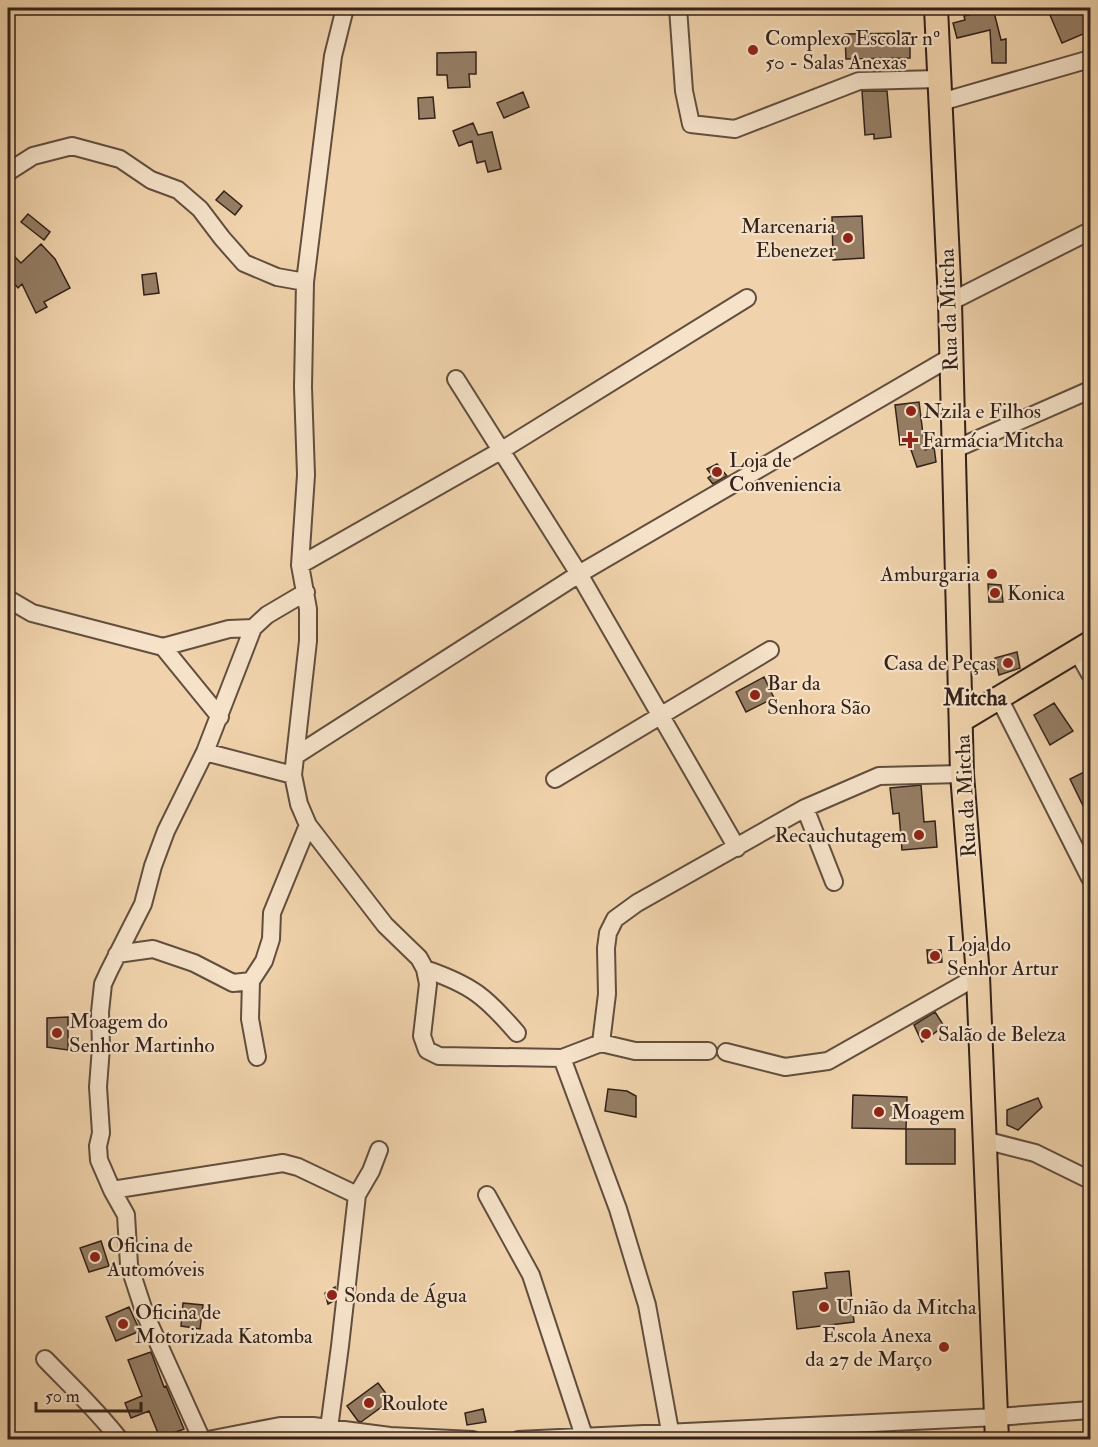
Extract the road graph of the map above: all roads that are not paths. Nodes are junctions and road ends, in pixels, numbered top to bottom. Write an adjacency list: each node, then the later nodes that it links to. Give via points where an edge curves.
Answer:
1 (345, 8): 9 (street, via 333,56)
2 (678, 8): 5 (street, via 684,91 691,124 735,129 859,81)
3 (936, 8): 5 (main road, Rua da Mitcha)
4 (1090, 61): 6 (street)
5 (939, 79): 6 (main road, Rua da Mitcha)
6 (941, 102): 11 (main road, Rua da Mitcha)
7 (8, 172): 9 (street, via 33,156 72,146 120,159 151,180 178,190 200,208 244,263 277,277)
8 (1090, 231): 11 (street)
9 (305, 282): 17 (street, via 306,475)
10 (747, 298): 15 (street)
11 (950, 302): 12 (main road, Rua da Mitcha)
12 (951, 357): 16 (main road, Rua da Mitcha); 18 (street)
13 (456, 379): 15 (street)
14 (1090, 390): 16 (street)
15 (502, 450): 17 (street); 18 (street)
16 (953, 450): 29 (main road, Rua da Mitcha)
17 (300, 565): 19 (street)
18 (579, 574): 27 (street); 31 (street)
19 (306, 592): 21 (street); 31 (street, via 308,641)
20 (8, 599): 22 (street, via 32,613)
21 (253, 628): 22 (street, via 229,629); 28 (street)
22 (163, 647): 28 (street)
23 (1084, 647): 25 (street); 26 (main road)
24 (770, 650): 27 (street)
25 (1090, 674)
26 (999, 698): 29 (main road); 38 (street)
27 (660, 715): 34 (street); 37 (street)
28 (220, 717): 30 (street)
29 (962, 720): 32 (main road, Rua da Mitcha)
30 (205, 752): 33 (street); 40 (street, via 166,831 143,904)
31 (295, 756): 33 (street)
32 (962, 774): 35 (street, via 879,776); 42 (main road, Rua da Mitcha)
33 (293, 775): 36 (street)
34 (555, 779)
35 (806, 808): 37 (street); 39 (street)
36 (308, 825): 41 (street, via 385,925); 43 (street, via 272,913 271,939 264,961)
37 (737, 848): 45 (street, via 637,903 615,920 606,948 607,994)
38 (1090, 878)
39 (834, 882)
40 (117, 954): 43 (street, via 153,949 194,963 233,983); 53 (street, via 103,984 98,1088 99,1160)
41 (425, 969): 44 (street, via 456,979 476,992); 49 (street, via 428,984 422,1036 427,1050 439,1056)
42 (978, 976): 47 (street, via 828,1061 785,1067); 50 (main road, Rua da Mitcha)
43 (251, 981): 48 (street, via 250,1019)
44 (517, 1033)
45 (601, 1043): 46 (street, via 636,1051); 49 (street)
46 (708, 1051)
47 (726, 1052)
48 (257, 1057)
49 (562, 1058): 59 (street, via 618,1209 647,1305)
50 (984, 1140): 52 (street, via 1035,1154); 58 (main road, Rua da Mitcha)
51 (379, 1150): 54 (street)
52 (1090, 1180)
53 (112, 1190): 54 (street, via 283,1163); 65 (street, via 126,1215 129,1265 144,1314)
54 (357, 1195): 60 (street)
55 (487, 1195): 62 (street, via 531,1275)
56 (45, 1359): 64 (street, via 98,1411)
57 (1090, 1410): 58 (street)
58 (997, 1417): 61 (street); 69 (main road, Rua da Mitcha)
59 (670, 1431): 61 (street); 62 (street)
60 (331, 1434): 66 (street, via 280,1426); 67 (street)
61 (687, 1435)
62 (584, 1436): 63 (street)
63 (558, 1438): 68 (street)
64 (120, 1440)
65 (202, 1440)
66 (207, 1440)
67 (473, 1440)
68 (518, 1440)
69 (997, 1440)

